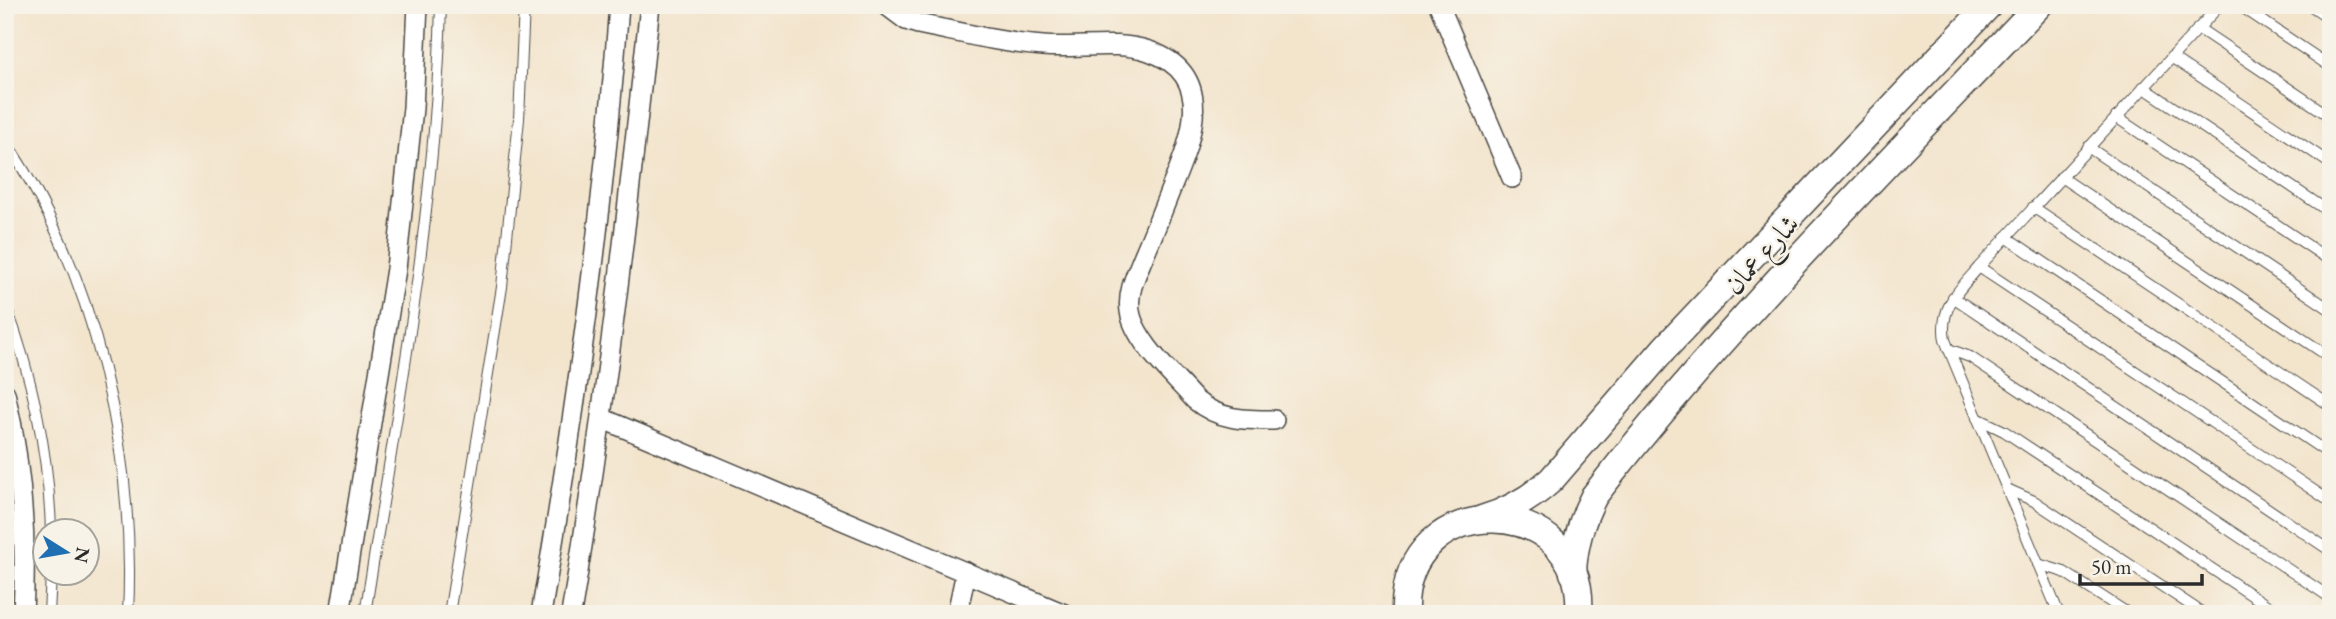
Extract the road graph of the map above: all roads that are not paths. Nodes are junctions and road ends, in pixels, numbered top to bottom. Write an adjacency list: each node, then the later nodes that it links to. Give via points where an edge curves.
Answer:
1 (418, 5): 56 (street, via 413,108 396,269)
2 (441, 5): 57 (lane, via 424,241)
3 (524, 5): 58 (lane, via 519,119 502,287)
4 (619, 5): 59 (street, via 601,219)
5 (650, 5): 39 (street)
6 (886, 5): 41 (street, via 918,24 1026,45 1138,48 1173,65 1189,86 1193,125 1132,286 1130,315 1144,340 1205,408 1229,418)
7 (1439, 5): 26 (street)
8 (1971, 5): 16 (main road)
9 (1989, 5): 16 (main road, شارع عمان)
10 (2039, 5): 50 (main road, شارع عمان, via 1656,417 1594,496 1578,533)
11 (2220, 5): 15 (lane)
12 (2239, 5): 18 (lane)
13 (2310, 5): 14 (lane)
14 (2331, 19)
15 (2199, 28): 17 (lane); 21 (lane)
16 (1955, 40): 46 (main road, شارع عمان, via 1656,358 1551,480 1512,508)
17 (2171, 58): 19 (lane); 24 (lane)
18 (2331, 67)
19 (2143, 88): 20 (lane); 28 (lane)
20 (2116, 117): 23 (lane); 30 (lane)
21 (2331, 117)
22 (5, 141): 55 (lane, via 45,211 76,280 100,351 117,425 127,500)
23 (2088, 147): 25 (lane); 34 (lane)
24 (2331, 164)
25 (2061, 177): 27 (lane); 36 (lane)
26 (1512, 178)
27 (2033, 207): 29 (lane); 38 (lane)
28 (2331, 213)
29 (2006, 237): 31 (lane); 42 (lane)
30 (2331, 261)
31 (1979, 267): 32 (lane); 44 (lane)
32 (1953, 297): 35 (lane, via 1943,322); 47 (lane)
33 (5, 303): 45 (lane, via 38,419)
34 (2331, 310)
35 (1948, 349): 40 (lane); 52 (lane, via 1970,357)
36 (2331, 358)
37 (5, 393): 53 (street, via 23,497)
38 (2331, 406)
39 (601, 418): 49 (street); 60 (street)
40 (1977, 418): 43 (lane); 68 (lane, via 2004,431)
41 (1274, 420)
42 (2331, 455)
43 (2007, 489): 48 (lane); 67 (lane, via 2034,501)
44 (2331, 502)
45 (50, 518)
46 (1482, 519): 50 (main road, via 1501,519 1536,530 1552,542); 63 (main road, شارع عمان, via 1462,523 1428,545 1408,580)
47 (2331, 551)
48 (2038, 564): 65 (lane); 66 (lane, via 2064,572)
49 (966, 572): 61 (street); 62 (street)
50 (1573, 573): 64 (main road)
51 (50, 588): 54 (lane)
52 (2331, 598)
53 (23, 614)
54 (49, 614)
55 (128, 614)
56 (340, 614)
57 (365, 614)
58 (449, 614)
59 (541, 614)
60 (571, 614)
61 (957, 614)
62 (1064, 614)
63 (1405, 614)
64 (1579, 614)
65 (2059, 614)
66 (2129, 614)
67 (2204, 614)
68 (2280, 614)

